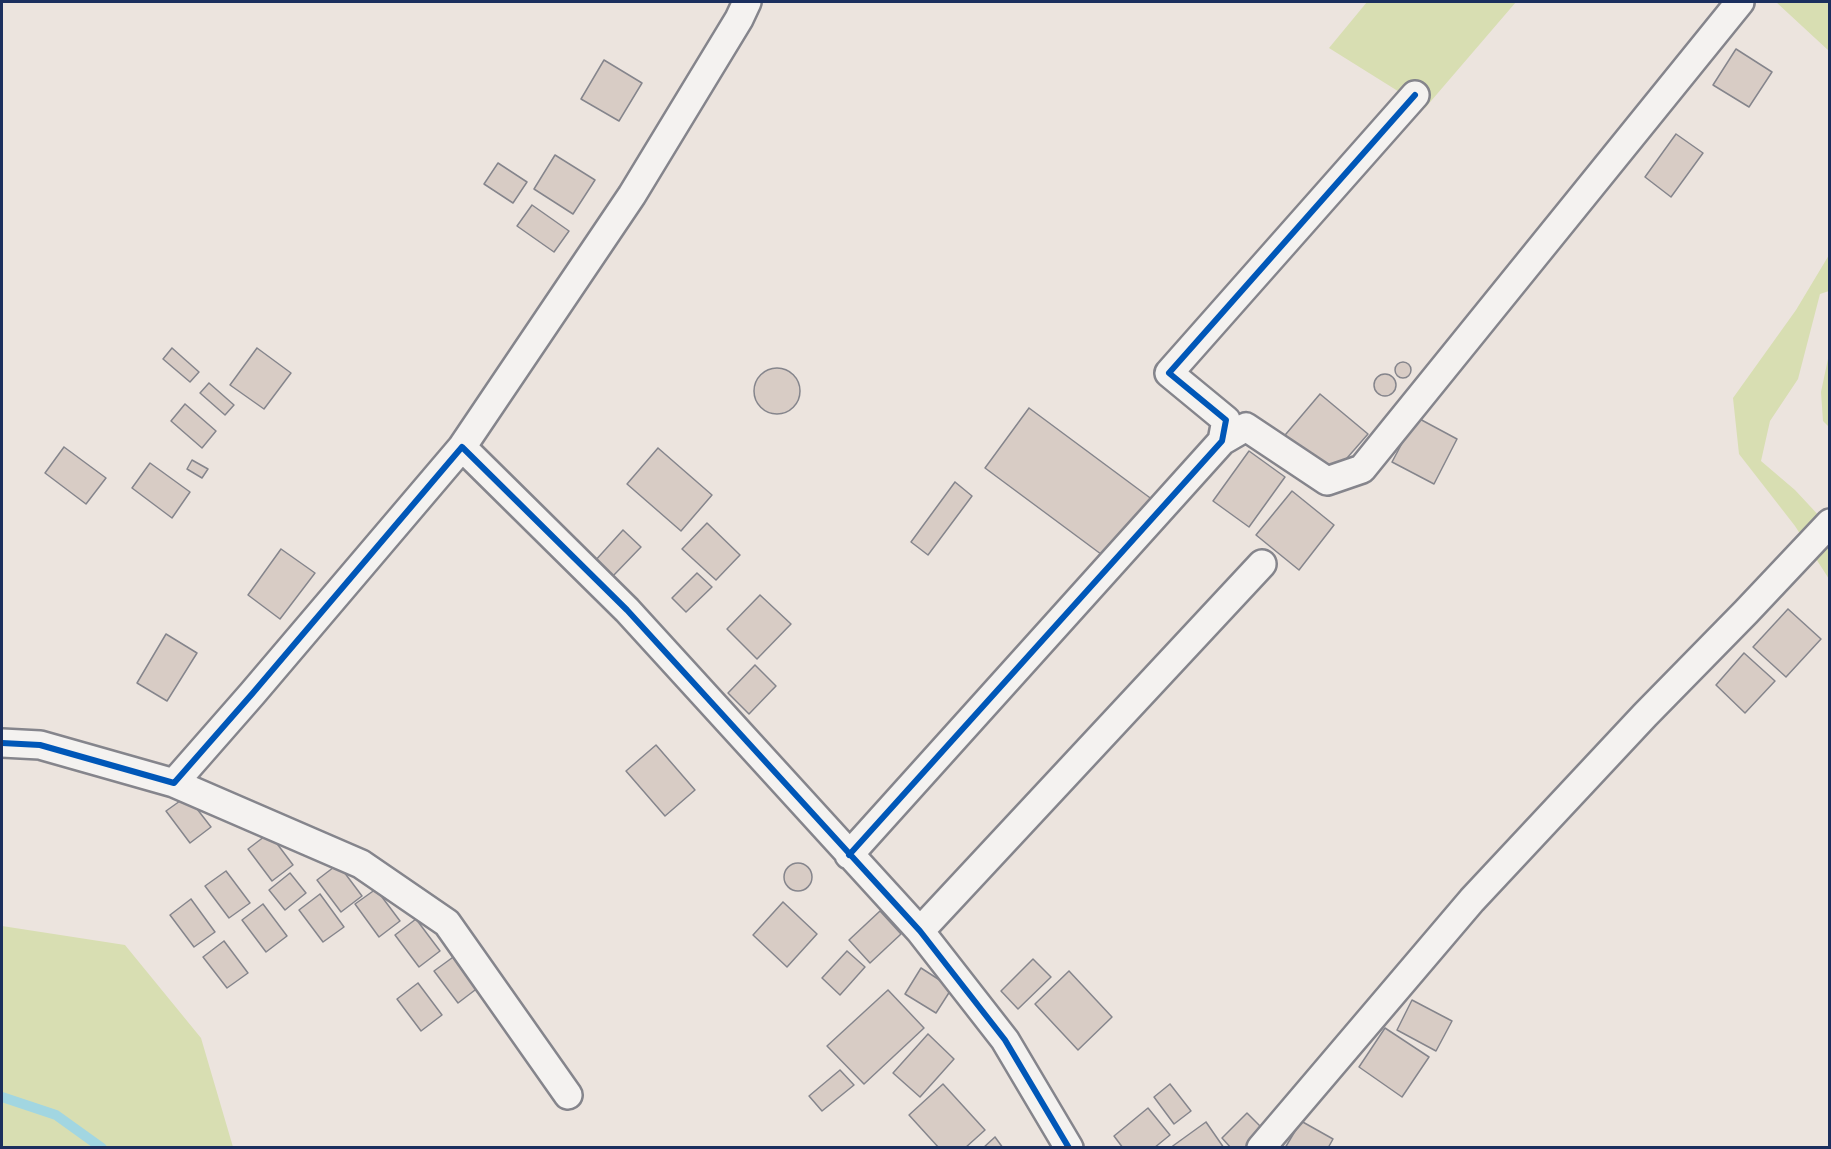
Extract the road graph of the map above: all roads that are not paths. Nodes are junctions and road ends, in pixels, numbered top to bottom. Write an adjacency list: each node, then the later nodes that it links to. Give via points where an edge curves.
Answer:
1 (747, 2): 5 (street, via 632,195)
2 (1740, 2): 4 (street, via 1362,470 1327,481 1246,427)
3 (1415, 95): 4 (street, via 1169,373 1226,420)
4 (1222, 441): 10 (street)
5 (462, 447): 9 (street); 10 (street, via 627,610)
6 (1830, 523): 14 (street, via 1472,900)
7 (1262, 564): 11 (street)
8 (2, 743): 9 (street, via 40,745)
9 (174, 783): 12 (street, via 361,864 447,923)
10 (849, 855): 11 (street)
11 (920, 931): 13 (street, via 1005,1040)
12 (568, 1095)
13 (1069, 1148)
14 (1261, 1148)

